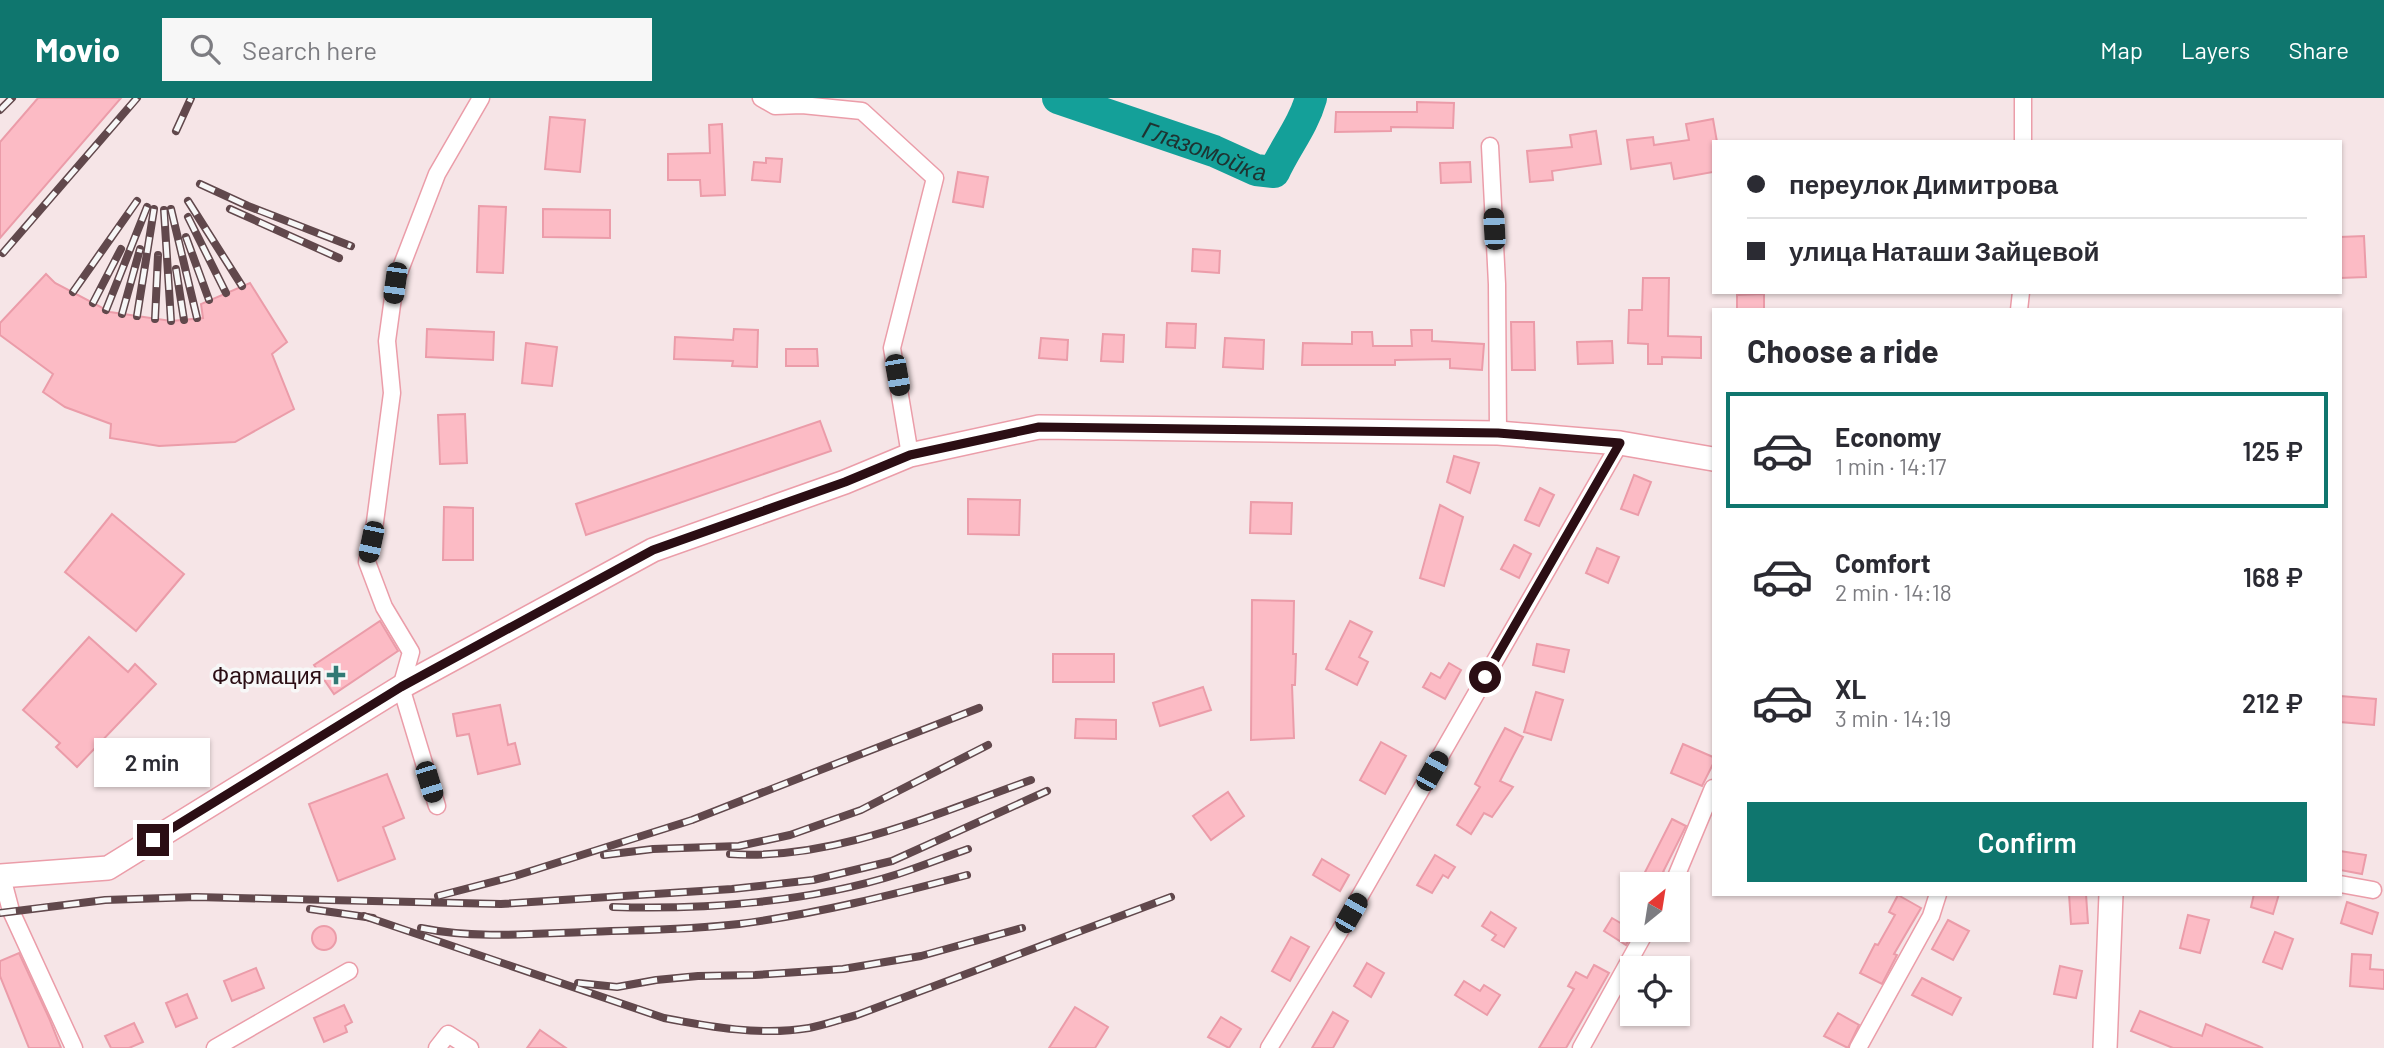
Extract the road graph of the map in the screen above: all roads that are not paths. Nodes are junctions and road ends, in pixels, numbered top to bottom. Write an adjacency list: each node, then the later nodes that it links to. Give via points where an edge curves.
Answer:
1 (481, 98): 10 (street, via 437,174 395,283 387,341 392,393 367,562 384,607 411,652)
2 (761, 98): 8 (street, via 775,106 862,111 935,178 892,348)
3 (2023, 98): 4 (street)
4 (2023, 140)
5 (1490, 146): 6 (street)
6 (1498, 433): 7 (street); 8 (street, via 1039,427)
7 (1620, 443): 9 (street); 26 (street)
8 (910, 455): 10 (street, via 653,550)
9 (1712, 459)
10 (401, 687): 12 (street); 14 (street, via 108,868)
11 (1712, 790): 13 (street)
12 (437, 806)
13 (1678, 872)
14 (1, 877): 19 (street)
15 (2342, 884): 16 (street)
16 (2373, 890)
17 (1937, 896): 28 (street, via 1931,916)
18 (2111, 896): 29 (street)
19 (7, 921): 22 (street)
20 (1640, 942): 27 (street)
21 (349, 971): 23 (street)
22 (74, 1048)
23 (215, 1048)
24 (437, 1048): 25 (street, via 448,1034)
25 (470, 1048)
26 (1269, 1048)
27 (1581, 1048)
28 (1858, 1048)
29 (2105, 1048)

